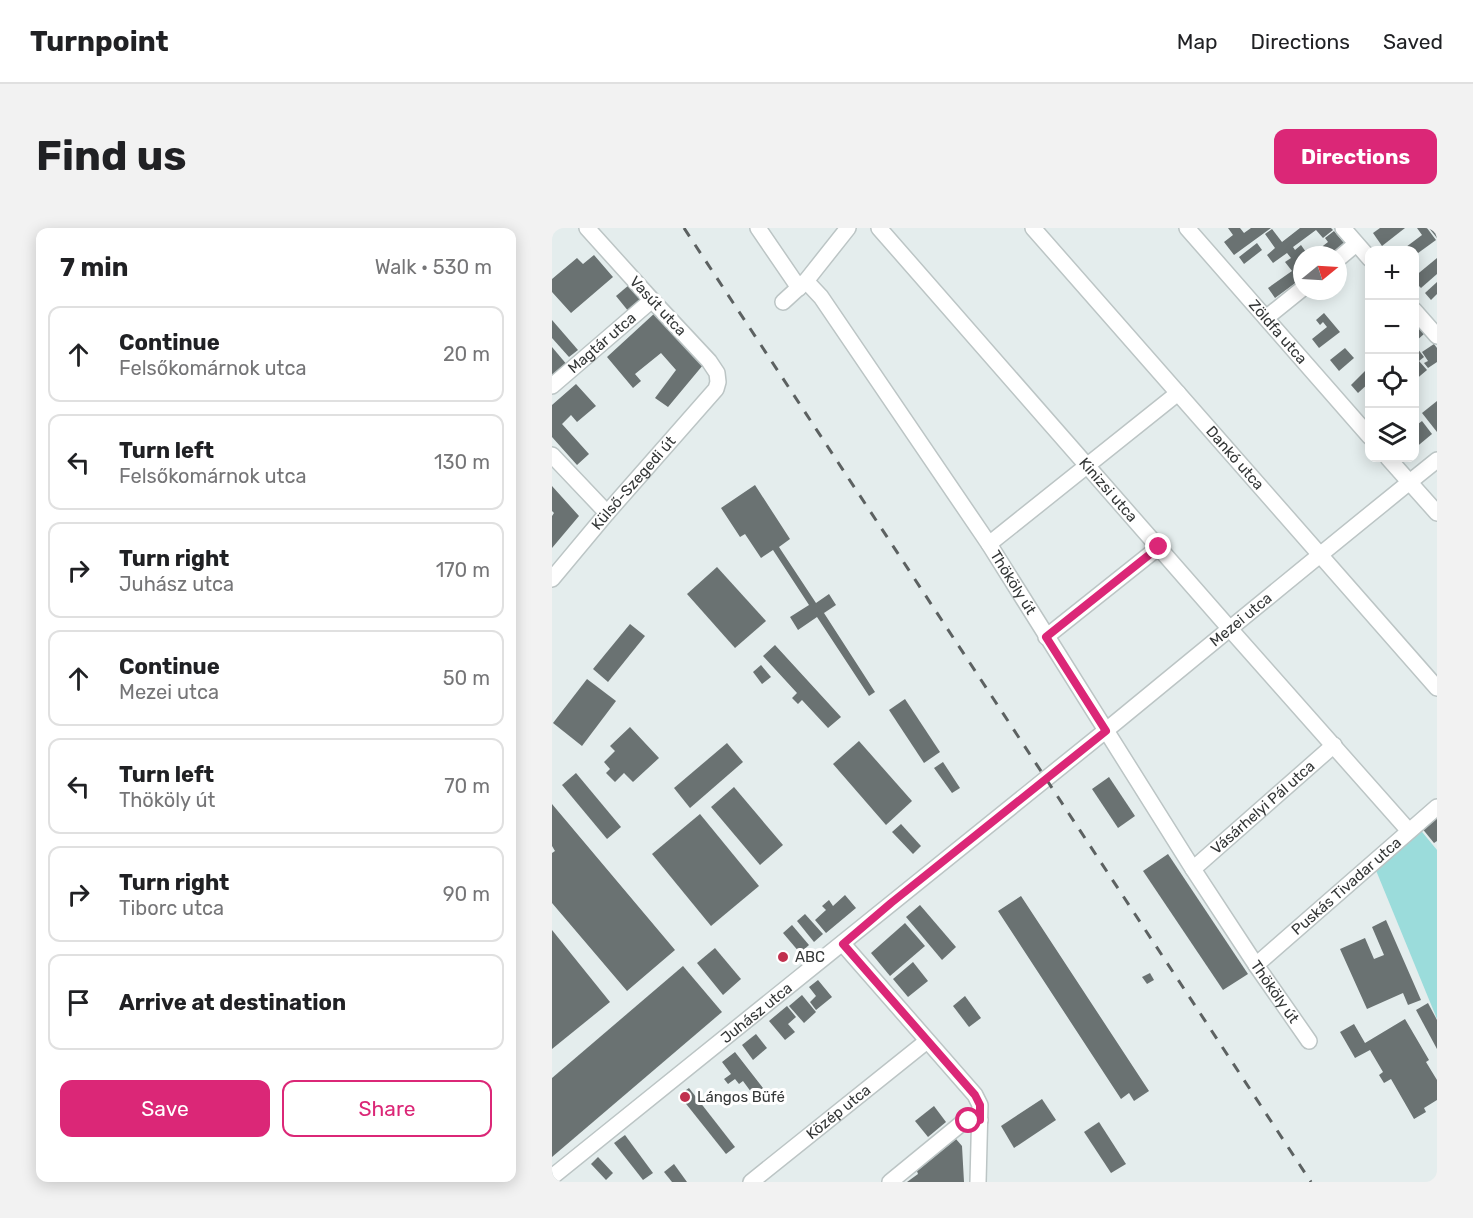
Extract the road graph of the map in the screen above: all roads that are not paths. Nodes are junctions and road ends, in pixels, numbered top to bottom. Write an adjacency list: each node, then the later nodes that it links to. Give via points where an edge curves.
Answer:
1 (587, 228): 13 (street, Vasút utca)
2 (758, 228): 11 (street)
3 (848, 228): 11 (street)
4 (879, 228): 25 (street, Kinizsi utca)
5 (1033, 228): 20 (street, Dankó utca)
6 (1187, 228): 16 (street, Zöldfa utca)
7 (1343, 228): 8 (street)
8 (1356, 244): 9 (street); 10 (street)
9 (1347, 252)
10 (1365, 254)
11 (802, 285): 14 (street); 29 (street, Thököly út, via 821,297)
12 (1293, 296): 16 (street)
13 (652, 300): 18 (street, Magtár utca); 19 (street, Vasút utca, via 714,367)
14 (783, 302)
15 (1419, 316): 17 (street)
16 (1266, 318): 21 (street, Zöldfa utca)
17 (1437, 336)
18 (552, 386)
19 (716, 389): 27 (street, Külső-Szegedi út)
20 (1178, 393): 25 (street); 31 (street, Dankó utca)
21 (1365, 431)
22 (552, 455): 27 (street)
23 (1437, 460): 26 (street, Mezei utca)
24 (1392, 462): 26 (street)
25 (1087, 465): 29 (street); 30 (street, Kinizsi utca)
26 (1410, 482): 28 (street); 31 (street, Mezei utca)
27 (607, 513): 32 (street, Külső-Szegedi út)
28 (1437, 513)
29 (989, 544): 34 (street, Thököly út)
30 (1159, 547): 33 (street, Kinizsi utca); 34 (street)
31 (1320, 556): 33 (street, Mezei utca); 35 (street, Dankó utca)
32 (552, 579)
33 (1230, 628): 36 (street, Mezei utca); 37 (street, Kinizsi utca)
34 (1046, 637): 36 (street, Thököly út)
35 (1437, 688)
36 (1106, 731): 38 (street, Mezei utca); 41 (street, Thököly út)
37 (1334, 746): 40 (street, Kinizsi utca); 41 (street, Vásárhelyi Pál utca)
38 (1046, 779): 42 (street, Juhász utca)
39 (1437, 807): 40 (street, Puskás Tivadar utca)
40 (1409, 831): 43 (street, Puskás Tivadar utca)
41 (1193, 869): 43 (street, Thököly út)
42 (843, 944): 44 (street); 47 (street, Juhász utca)
43 (1256, 965): 45 (street, Thököly út)
44 (927, 1041): 46 (street, via 975,1095); 48 (street, Közép utca)
45 (1309, 1041)
46 (980, 1120): 49 (street, via 962,1123); 50 (street)
47 (552, 1177)
48 (751, 1182)
49 (890, 1182)
50 (978, 1182)

